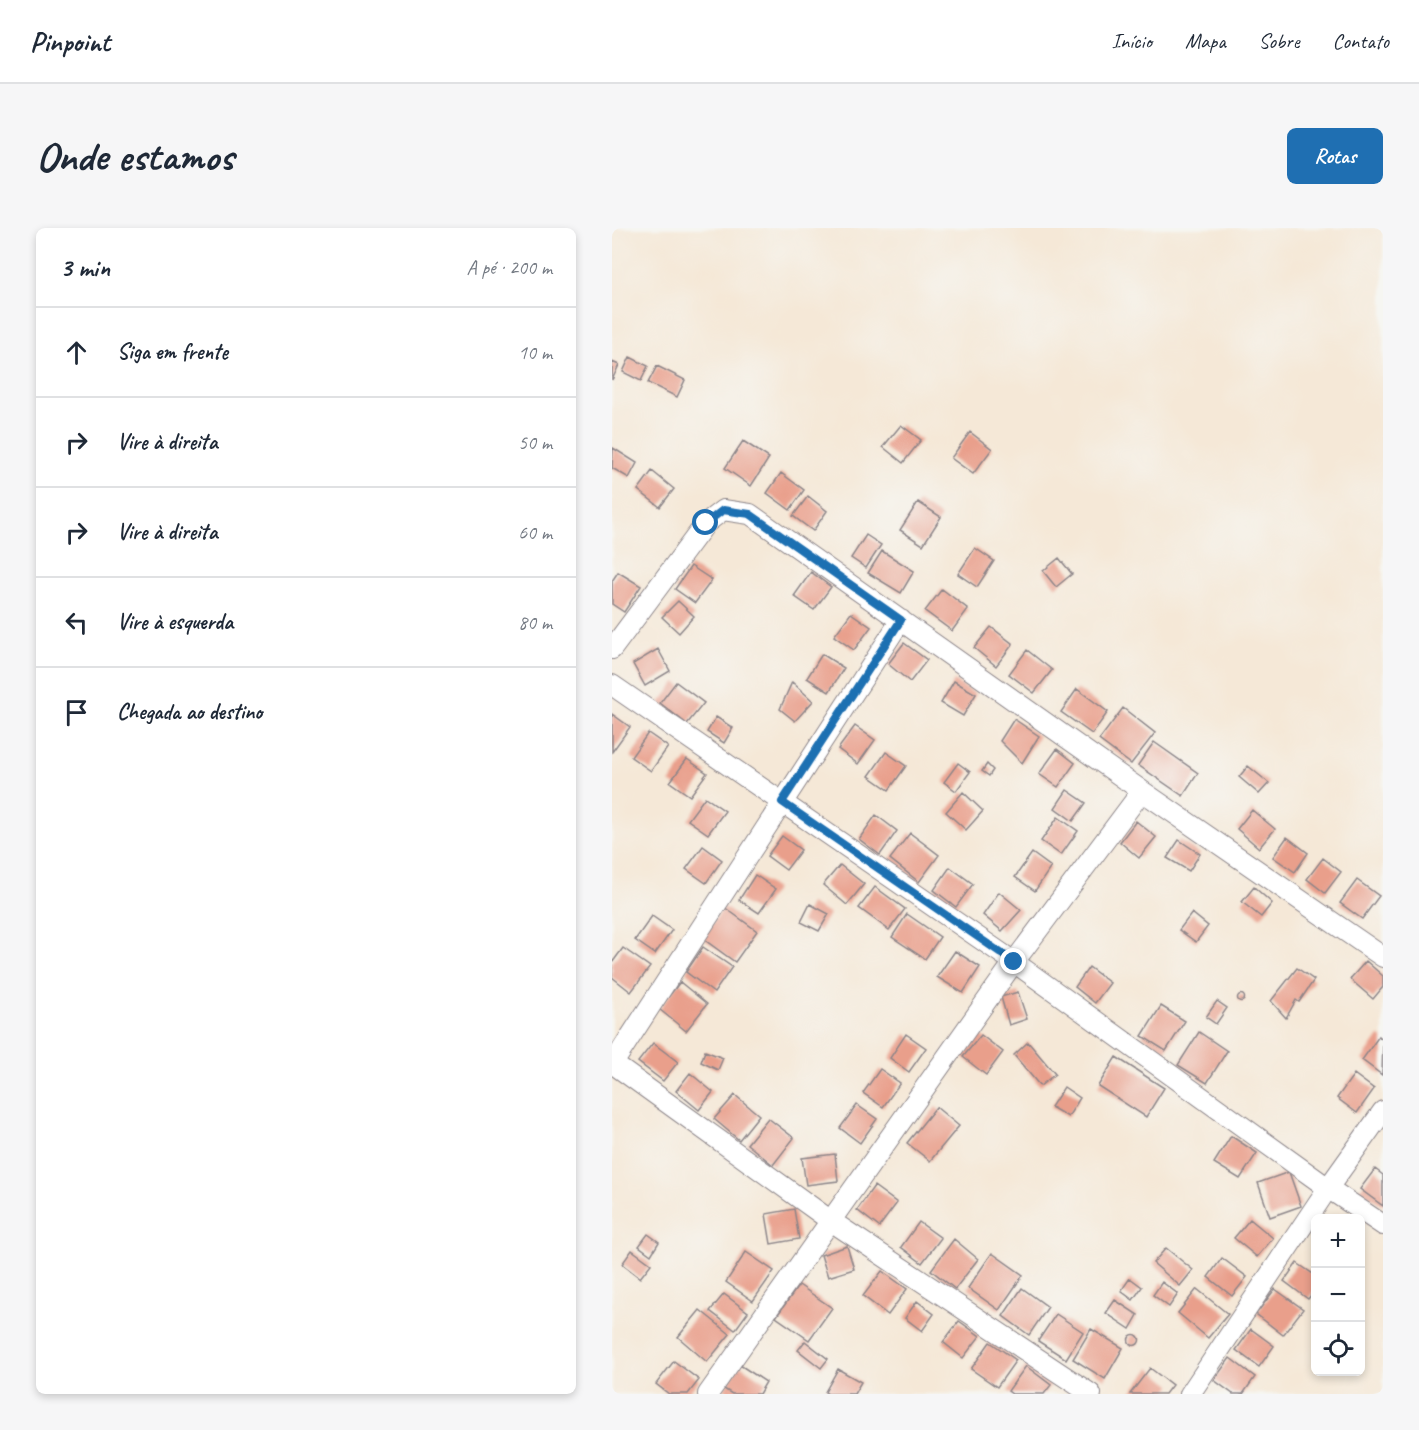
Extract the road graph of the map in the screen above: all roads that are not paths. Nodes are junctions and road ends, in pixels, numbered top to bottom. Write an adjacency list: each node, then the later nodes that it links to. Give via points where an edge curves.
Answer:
1 (901, 620): 2 (street, via 750,514 723,510 706,523); 4 (street); 5 (street)
2 (612, 649)
3 (612, 685): 5 (street)
4 (1142, 791): 6 (street); 7 (street)
5 (782, 802): 7 (street); 8 (street)
6 (1383, 957)
7 (1014, 962): 10 (street); 11 (street)
8 (612, 1064): 11 (street)
9 (1383, 1111): 10 (street)
10 (1328, 1188): 12 (street); 15 (street)
11 (831, 1221): 13 (street); 14 (street)
12 (1383, 1225)
13 (708, 1394)
14 (1091, 1394)
15 (1190, 1394)

